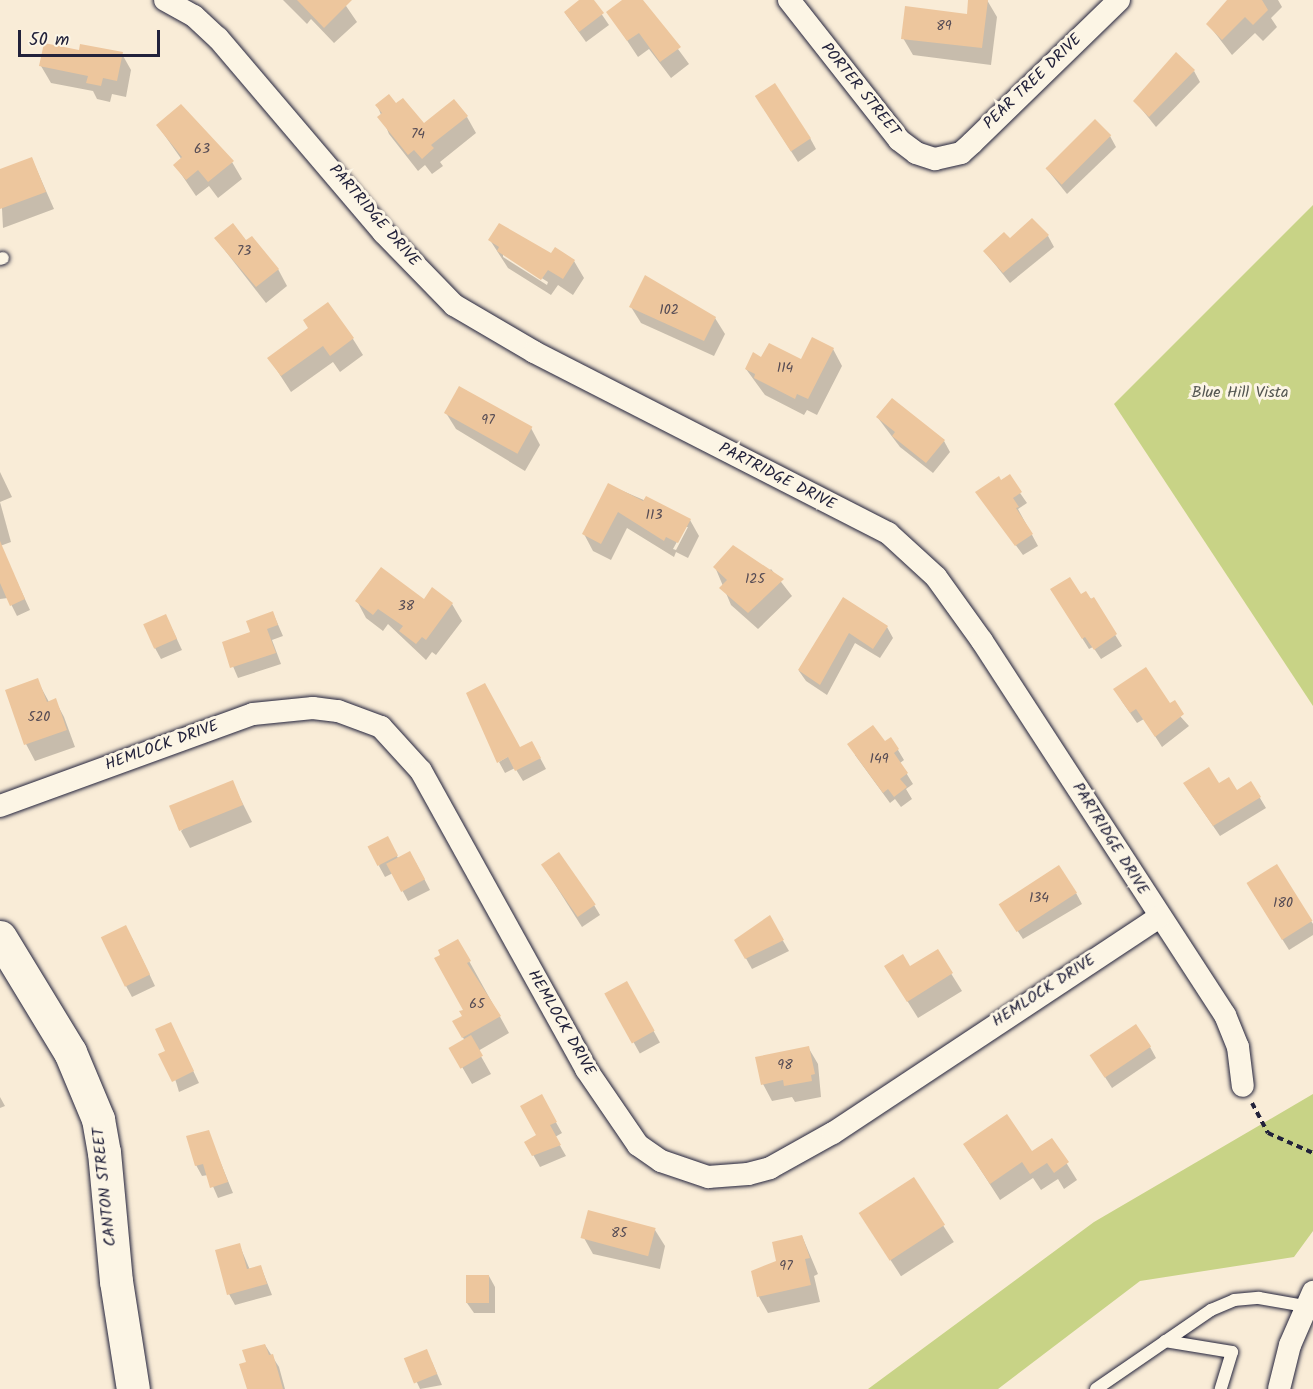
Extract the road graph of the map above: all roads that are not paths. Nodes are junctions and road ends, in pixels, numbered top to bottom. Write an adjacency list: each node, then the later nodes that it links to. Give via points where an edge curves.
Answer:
1 (165, 0): 6 (street, PARTRIDGE DRIVE, via 194,16 218,38 383,232 454,305 534,352 888,533 936,577 1032,716)
2 (789, 0): 4 (street, PORTER STREET, via 899,140 916,153)
3 (1119, 0): 4 (street, PEAR TREE DRIVE, via 972,143)
4 (944, 159)
5 (0, 806): 6 (street, HEMLOCK DRIVE, via 253,714 313,708 338,711 381,727 421,771 586,1069 638,1145 661,1161 708,1177 748,1174 770,1167 833,1133)
6 (1159, 917): 8 (street, PARTRIDGE DRIVE, via 1225,1015 1238,1047)
7 (0, 936): 11 (main road, CANTON STREET, via 70,1052 98,1119)
8 (1243, 1086)
9 (1309, 1299): 10 (lane, via 1234,1300 1211,1310); 14 (street)
10 (1165, 1341): 12 (lane); 13 (lane, via 1232,1352)
11 (133, 1389)
12 (1096, 1389)
13 (1221, 1389)
14 (1279, 1389)

